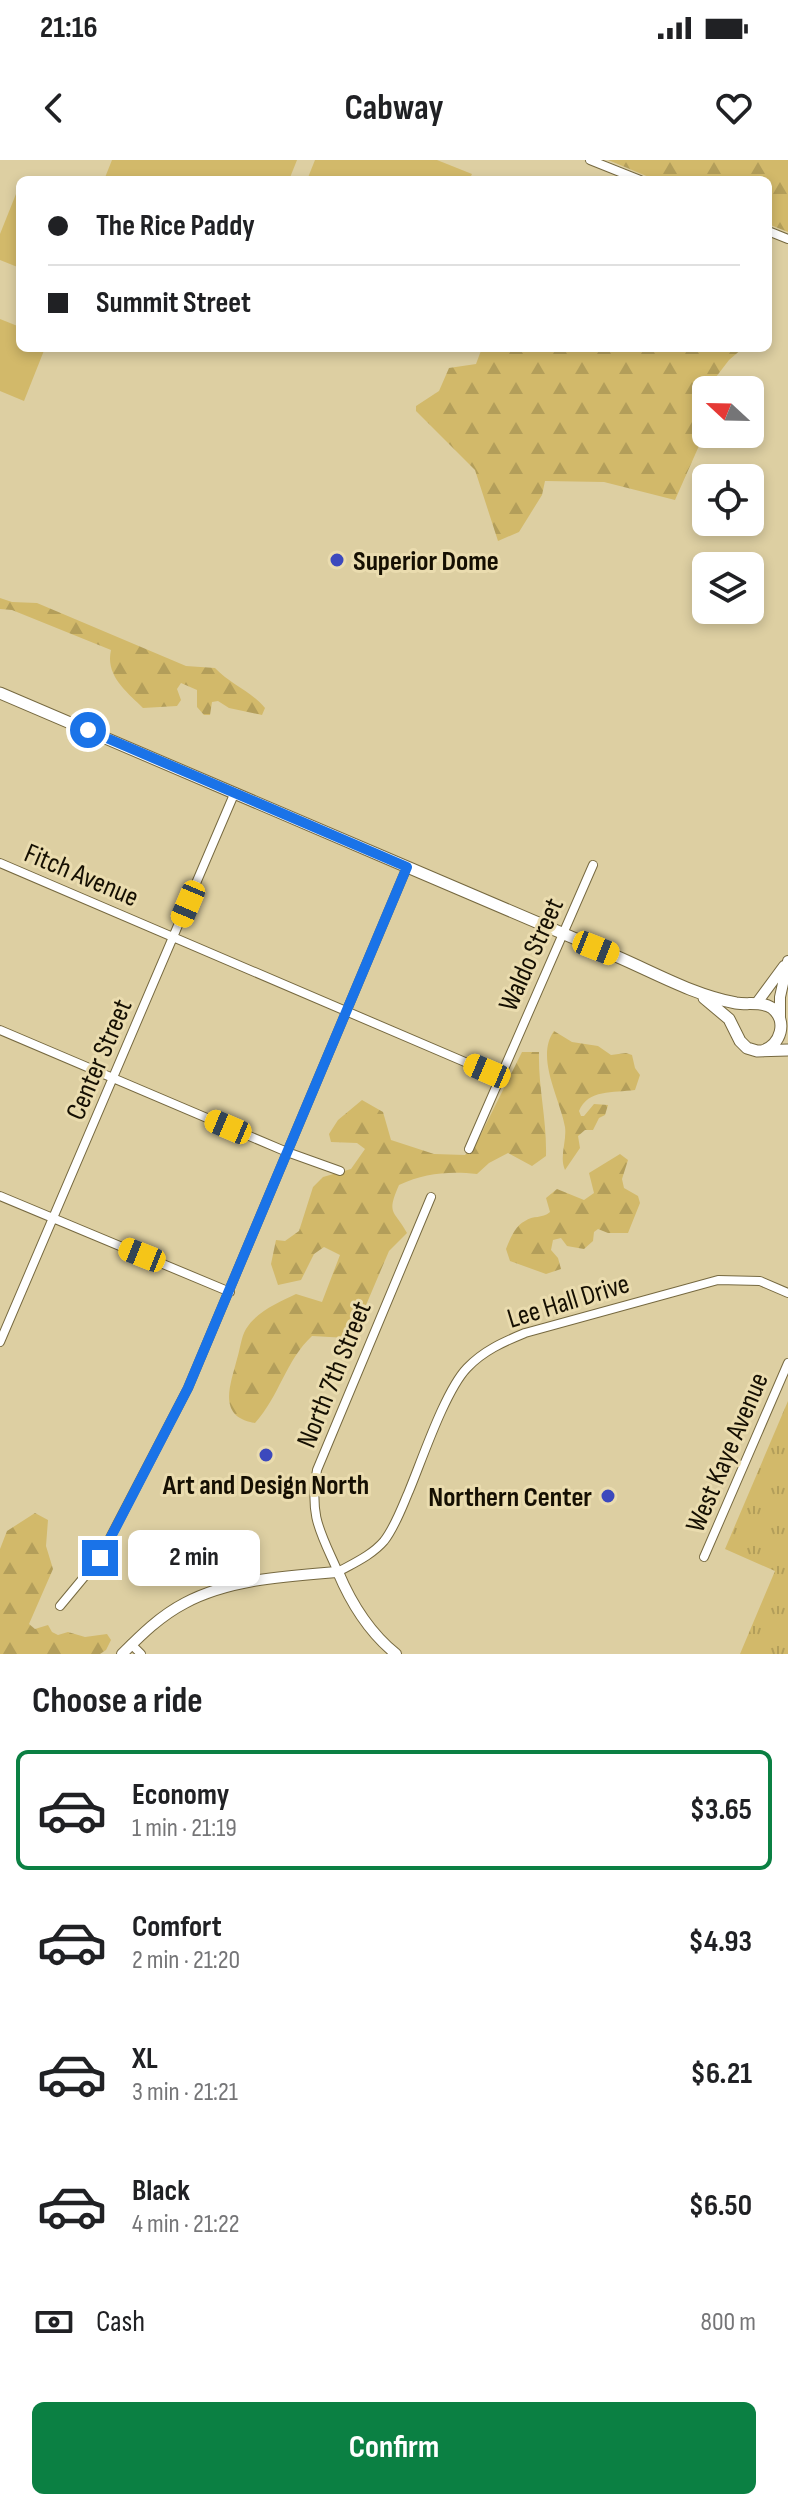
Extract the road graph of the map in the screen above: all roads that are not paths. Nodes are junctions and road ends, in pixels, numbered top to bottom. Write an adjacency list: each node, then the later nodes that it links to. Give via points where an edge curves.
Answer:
1 (590, 160): 2 (street)
2 (630, 176)
3 (0, 693): 4 (main road)
4 (235, 792): 7 (main road); 9 (street, Center Street)
5 (0, 863): 9 (street, Fitch Avenue)
6 (593, 865): 8 (street, Waldo Street)
7 (407, 867): 8 (main road); 13 (street)
8 (562, 934): 11 (main road); 19 (street, Waldo Street)
9 (174, 938): 13 (street, Fitch Avenue); 20 (street, Center Street)
10 (788, 961): 12 (street); 14 (street, via 780,997)
11 (700, 995): 12 (main road); 16 (main road, via 725,1015)
12 (754, 1005): 14 (main road, via 769,1006); 16 (main road, via 739,1016)
13 (346, 1011): 19 (street, Fitch Avenue); 22 (street)
14 (783, 1022): 18 (main road, via 779,1040)
15 (0, 1030): 20 (street)
16 (738, 1036): 18 (main road, via 747,1048)
17 (788, 1050): 18 (main road)
18 (762, 1051)
19 (500, 1077): 21 (street, Waldo Street)
20 (114, 1078): 22 (street); 26 (street, Center Street)
21 (469, 1149)
22 (287, 1152): 23 (street); 27 (street)
23 (340, 1171)
24 (0, 1196): 26 (street)
25 (431, 1197): 32 (street, North 7th Street, via 317,1470 312,1497 317,1523)
26 (53, 1219): 27 (street); 29 (street, Center Street)
27 (230, 1292): 33 (street, via 144,1476 99,1559)
28 (788, 1293): 32 (street, Lee Hall Drive, via 760,1281 718,1280 525,1333 490,1349 465,1370 453,1390 385,1540)
29 (1, 1336)
30 (788, 1363): 31 (street, West Kaye Avenue)
31 (704, 1557)
32 (338, 1572): 34 (street, via 235,1584 186,1602); 37 (street, via 349,1598)
33 (60, 1606)
34 (131, 1644): 35 (street); 36 (street)
35 (122, 1654)
36 (141, 1654)
37 (396, 1654)

